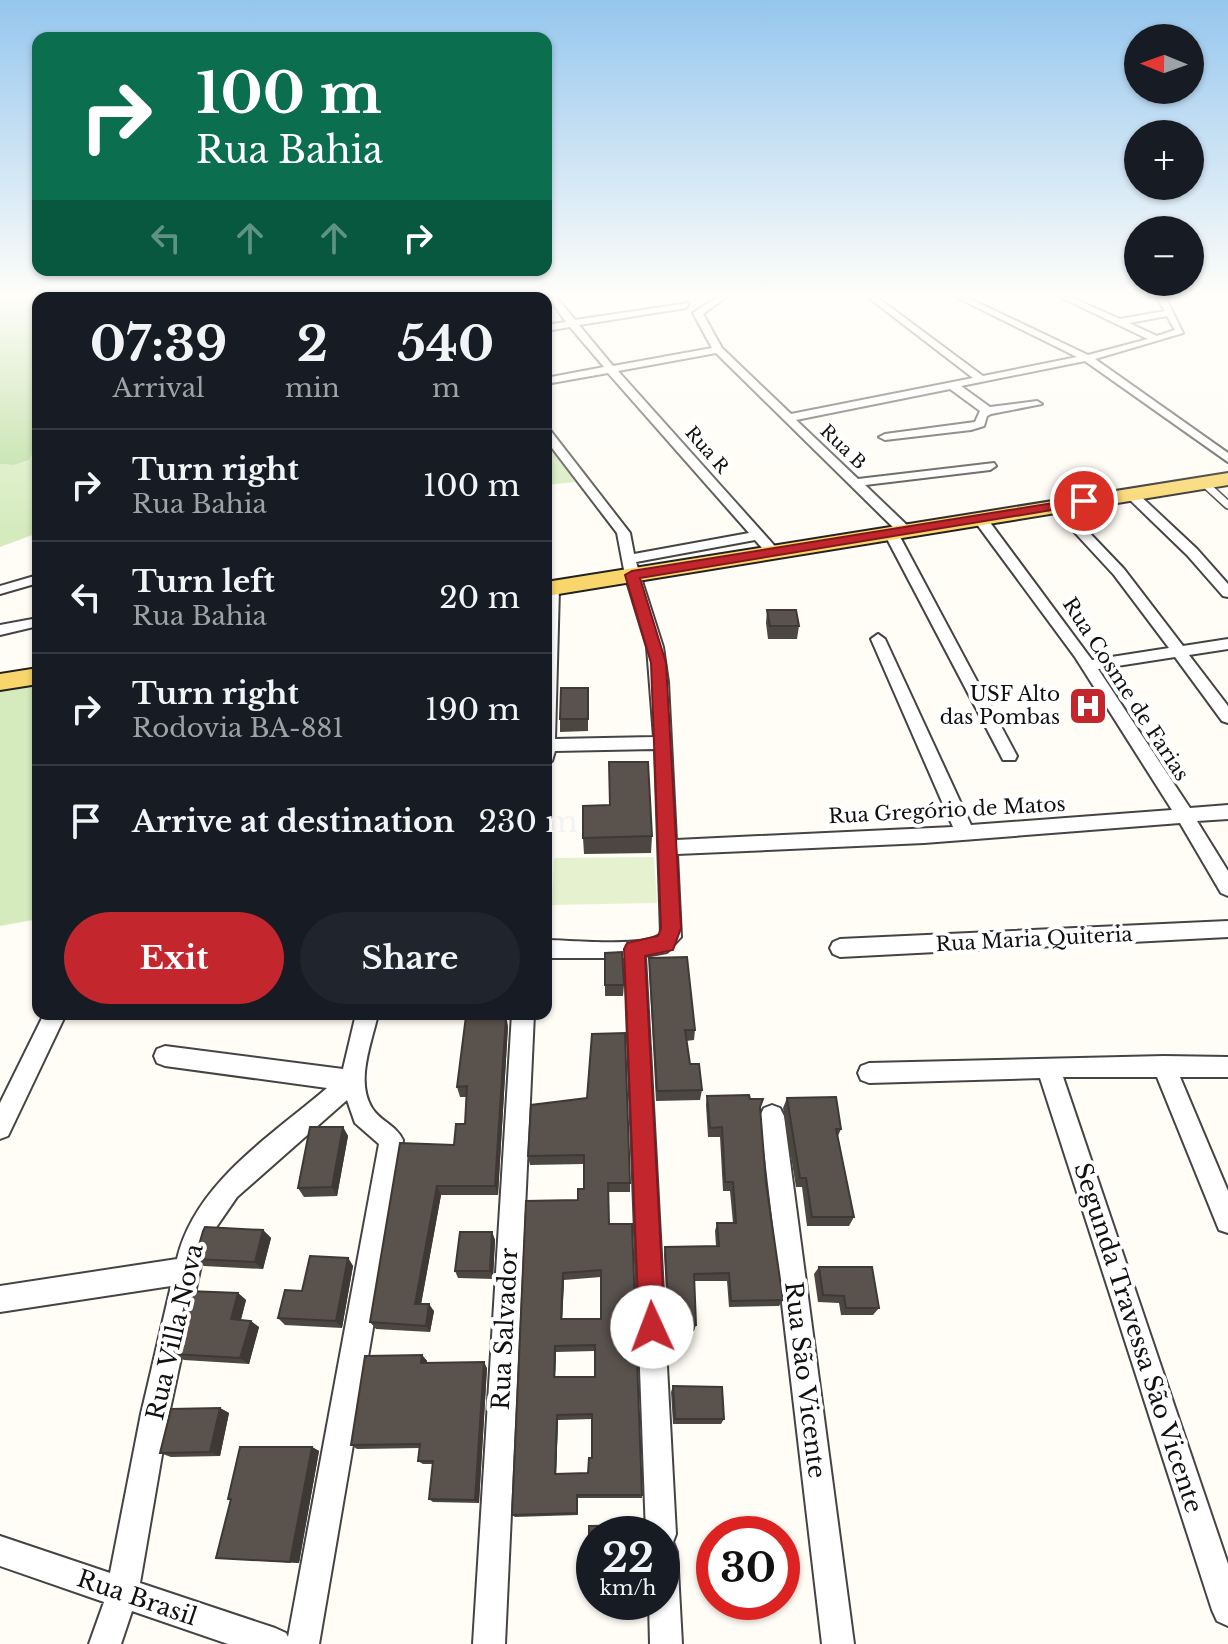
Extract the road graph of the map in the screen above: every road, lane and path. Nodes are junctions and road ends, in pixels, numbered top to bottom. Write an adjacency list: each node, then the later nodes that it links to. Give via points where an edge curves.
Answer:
1 (577, 375): 8 (street)
2 (617, 375): 25 (street, Rua R)
3 (743, 375): 12 (street, Rua B)
4 (975, 375): 7 (street)
5 (1003, 375): 7 (street)
6 (1111, 375): 15 (street)
7 (981, 379): 9 (street)
8 (552, 380)
9 (952, 385): 11 (street); 12 (street)
10 (1037, 404): 11 (street)
11 (988, 411): 13 (street, via 971,427)
12 (788, 418): 18 (street, Rua B)
13 (885, 437)
14 (552, 440): 27 (street, via 623,533)
15 (1228, 458)
16 (990, 466): 18 (street)
17 (1228, 479): 19 (main road)
18 (855, 483): 24 (street, Rua B)
19 (1204, 483): 20 (main road); 21 (lane)
20 (1131, 494): 22 (main road); 31 (street)
21 (1228, 505)
22 (1057, 506): 23 (main road); 36 (street, via 1119,572)
23 (981, 520): 24 (main road); 37 (street, Rua Cosme de Farias, via 1035,588)
24 (899, 534): 26 (main road); 43 (street, Rua B)
25 (759, 535): 26 (street, Rua R); 27 (street)
26 (774, 553): 27 (main road)
27 (631, 567): 29 (main road); 41 (street, via 659,663)
28 (32, 581): 30 (street)
29 (552, 587)
30 (0, 590)
31 (1228, 593)
32 (32, 623): 33 (street)
33 (0, 630)
34 (878, 639): 46 (street)
35 (1228, 644): 36 (street)
36 (1176, 650): 37 (street); 40 (street)
37 (1086, 666): 45 (street, Rua Cosme de Farias)
38 (32, 677): 39 (main road)
39 (0, 682)
40 (1228, 717)
41 (663, 743): 42 (street); 47 (street)
42 (552, 751)
43 (1009, 756)
44 (1228, 812): 45 (street, Rua Gregório de Matos)
45 (1186, 817): 46 (street, Rua Gregório de Matos); 48 (street, Rua Cosme de Farias)
46 (965, 833): 47 (street, Rua Gregório de Matos)
47 (668, 847): 52 (street, via 671,937 660,946)
48 (1228, 888)
49 (1228, 929): 50 (street, Rua Maria Quiteria)
50 (840, 948)
51 (552, 949): 52 (street)
52 (635, 949): 67 (street)
53 (52, 1020): 63 (street)
54 (366, 1020): 61 (street)
55 (523, 1020): 75 (street, Rua Salvador)
56 (165, 1056): 61 (street)
57 (1164, 1066): 58 (street); 59 (street); 64 (street)
58 (1048, 1067): 60 (street); 70 (street, Segunda Travessa São Vicente)
59 (1228, 1067)
60 (869, 1073)
61 (352, 1081): 65 (street, Rua Villa Nova, via 228,1188 195,1237); 74 (street, via 363,1115 391,1140)
62 (772, 1116): 77 (street, Rua São Vicente)
63 (0, 1128)
64 (1228, 1221)
65 (186, 1271): 66 (street); 69 (street, Rua Villa Nova)
66 (0, 1299)
67 (660, 1516)
68 (0, 1551): 69 (street, Rua Brasil)
69 (122, 1594): 72 (street, Rua Villa Nova); 73 (street, Rua Brasil)
70 (1228, 1610)
71 (665, 1620): 76 (street)
72 (105, 1644)
73 (275, 1644)
74 (303, 1644)
75 (489, 1644)
76 (666, 1644)
77 (838, 1644)

